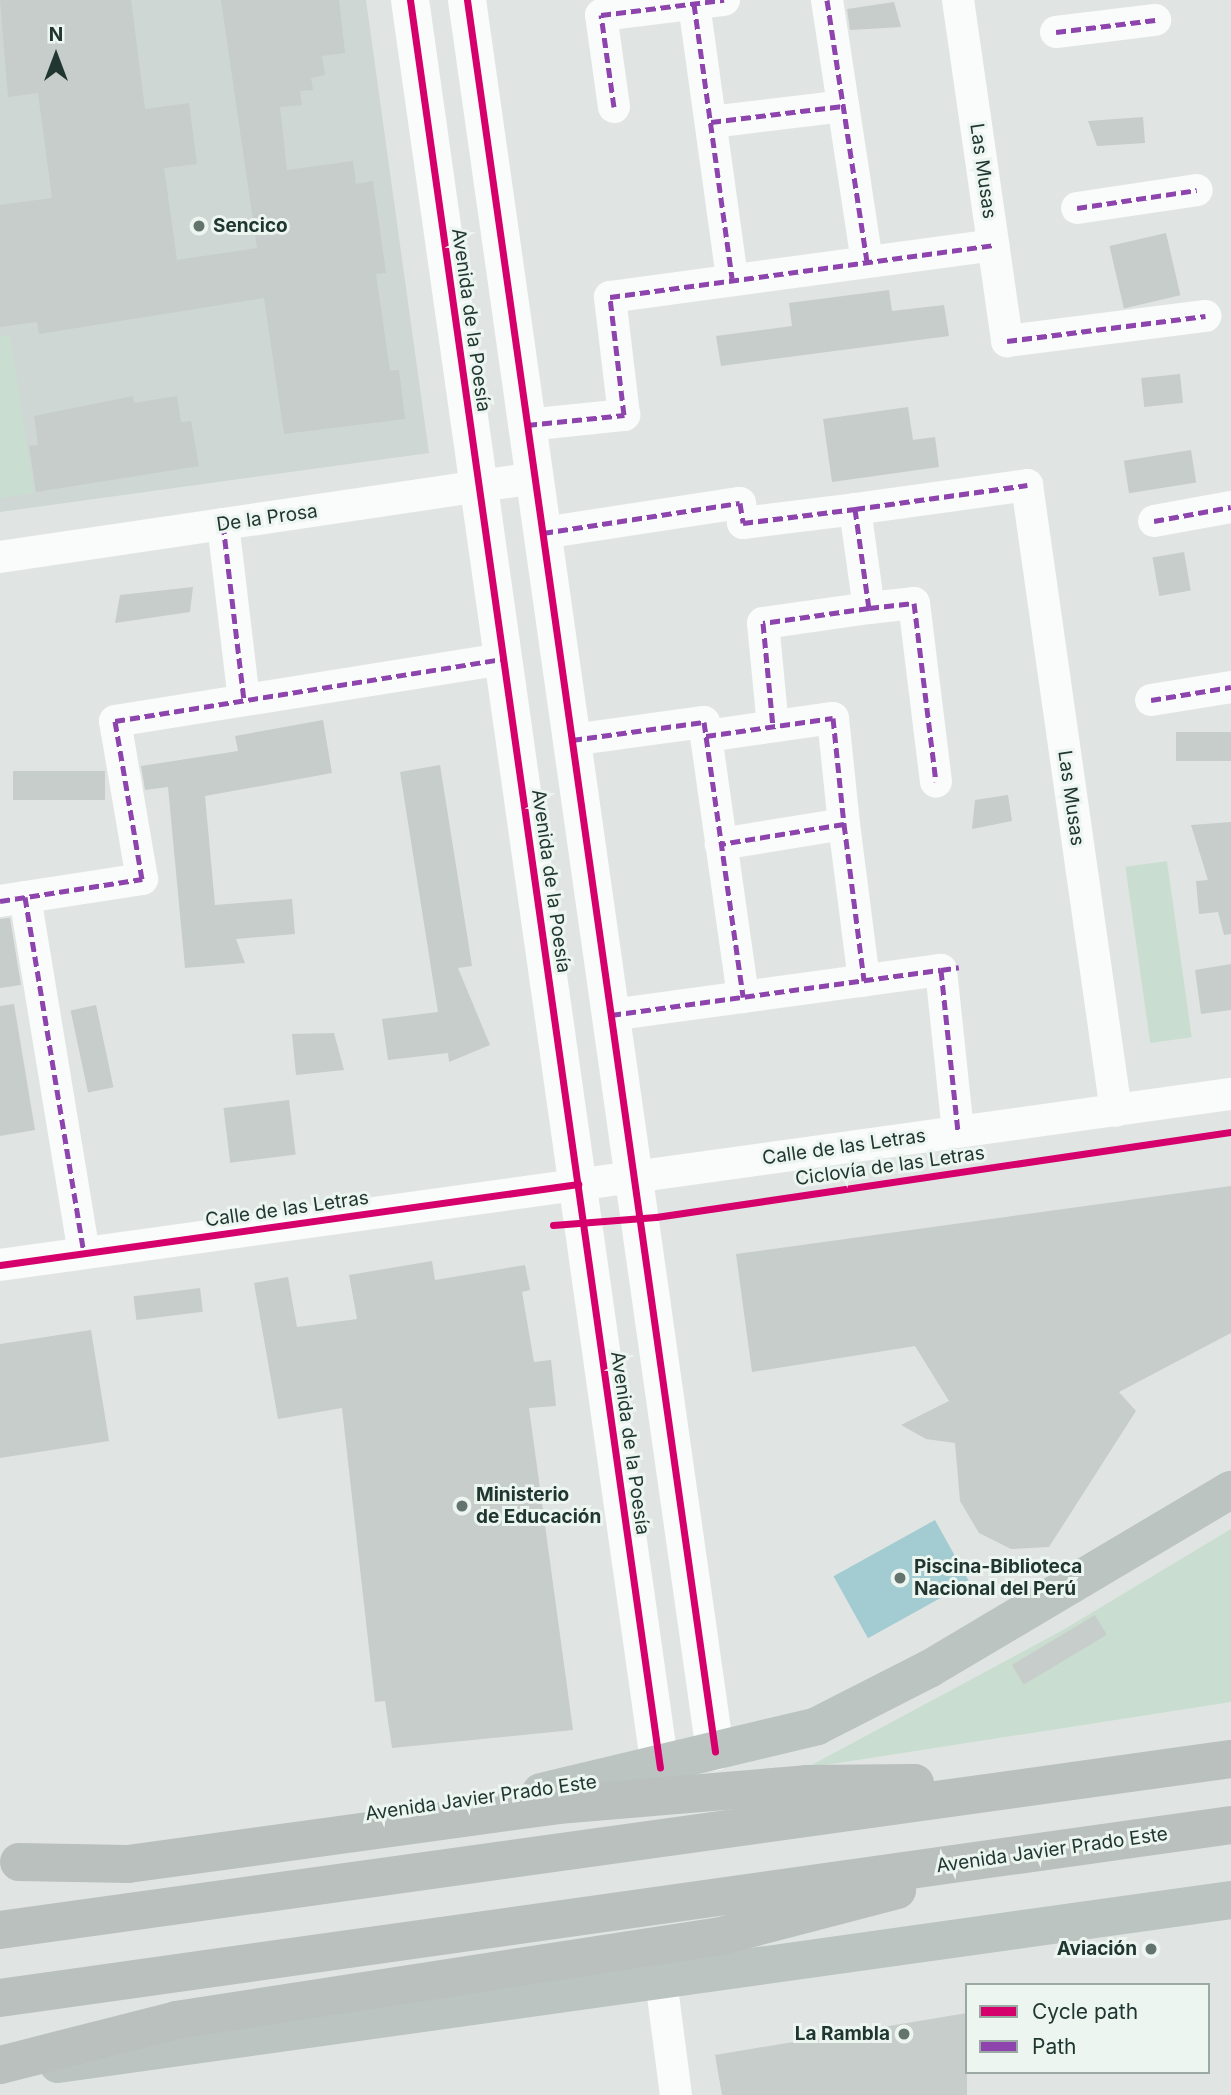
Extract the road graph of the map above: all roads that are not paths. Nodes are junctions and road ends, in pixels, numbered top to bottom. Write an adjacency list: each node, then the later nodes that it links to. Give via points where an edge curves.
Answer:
1 (410, 0): 19 (street, Avenida de la Poesía)
2 (467, 0): 17 (street, Avenida de la Poesía)
3 (827, 0): 8 (street)
4 (958, 0): 13 (street, Las Musas)
5 (709, 2): 9 (street, via 601,16); 10 (street)
6 (1155, 20): 7 (street)
7 (1056, 33)
8 (843, 106): 10 (street); 14 (street)
9 (614, 107)
10 (711, 122): 15 (street)
11 (1197, 190): 12 (street)
12 (1077, 208)
13 (993, 245): 14 (street); 16 (street, Las Musas, via 1007,341)
14 (867, 262): 15 (street)
15 (732, 278): 17 (street, via 610,297 624,415)
16 (1205, 316)
17 (527, 425): 18 (street, Avenida de la Poesía)
18 (535, 478): 19 (street, De la Prosa); 24 (street, Avenida de la Poesía)
19 (479, 486): 23 (street, De la Prosa); 27 (street, Avenida de la Poesía)
20 (1231, 506): 22 (street)
21 (855, 509): 24 (street, via 743,523 740,503); 26 (street); 42 (street, Las Musas, via 1027,485)
22 (1154, 522)
23 (223, 524): 25 (street, De la Prosa); 29 (street)
24 (543, 533): 33 (street, Avenida de la Poesía)
25 (0, 557)
26 (869, 608): 31 (street, via 763,623); 34 (street, via 914,603)
27 (503, 659): 29 (street); 45 (street, Avenida de la Poesía)
28 (1231, 687): 30 (street)
29 (244, 699): 37 (street, via 115,721 142,879)
30 (1151, 700)
31 (773, 726): 32 (street); 35 (street, via 833,718)
32 (706, 736): 33 (street, via 704,722); 36 (street)
33 (572, 740): 40 (street, Avenida de la Poesía)
34 (936, 782)
35 (844, 824): 36 (street); 38 (street)
36 (721, 844): 39 (street)
37 (13, 899): 46 (street)
38 (864, 981): 39 (street); 43 (street, via 950,969)
39 (743, 997): 40 (street)
40 (611, 1015): 44 (street, Avenida de la Poesía)
41 (1231, 1094): 42 (street, Calle de las Letras)
42 (1116, 1111): 43 (street, Calle de las Letras)
43 (958, 1131): 44 (street, Calle de las Letras)
44 (634, 1177): 45 (street, Calle de las Letras); 48 (street, Avenida de la Poesía)
45 (578, 1184): 46 (street, Calle de las Letras); 49 (street, Avenida de la Poesía)
46 (84, 1253): 47 (street, Calle de las Letras)
47 (0, 1265)
48 (668, 1423): 49 (street); 51 (street, Avenida de la Poesía)
49 (612, 1428): 53 (street, Avenida de la Poesía)
50 (1231, 1490): 51 (main road, Avenida Javier Prado Este, via 970,1645 839,1716)
51 (715, 1752): 53 (main road, Avenida Javier Prado Este)
52 (1231, 1759): 54 (highway)
53 (660, 1767): 57 (main road, Avenida Javier Prado Este, via 573,1787)
54 (1025, 1788): 57 (highway, via 806,1784 558,1805 128,1864); 59 (highway)
55 (1231, 1825): 56 (highway, Avenida Javier Prado Este)
56 (977, 1861): 61 (highway, Avenida Javier Prado Este); 62 (highway, via 849,1906 721,1936 176,2020)
57 (10, 1863)
58 (1231, 1900): 60 (main road)
59 (0, 1930)
60 (661, 1980): 63 (main road); 64 (street)
61 (0, 1998)
62 (0, 2065)
63 (0, 2072)
64 (676, 2095)

